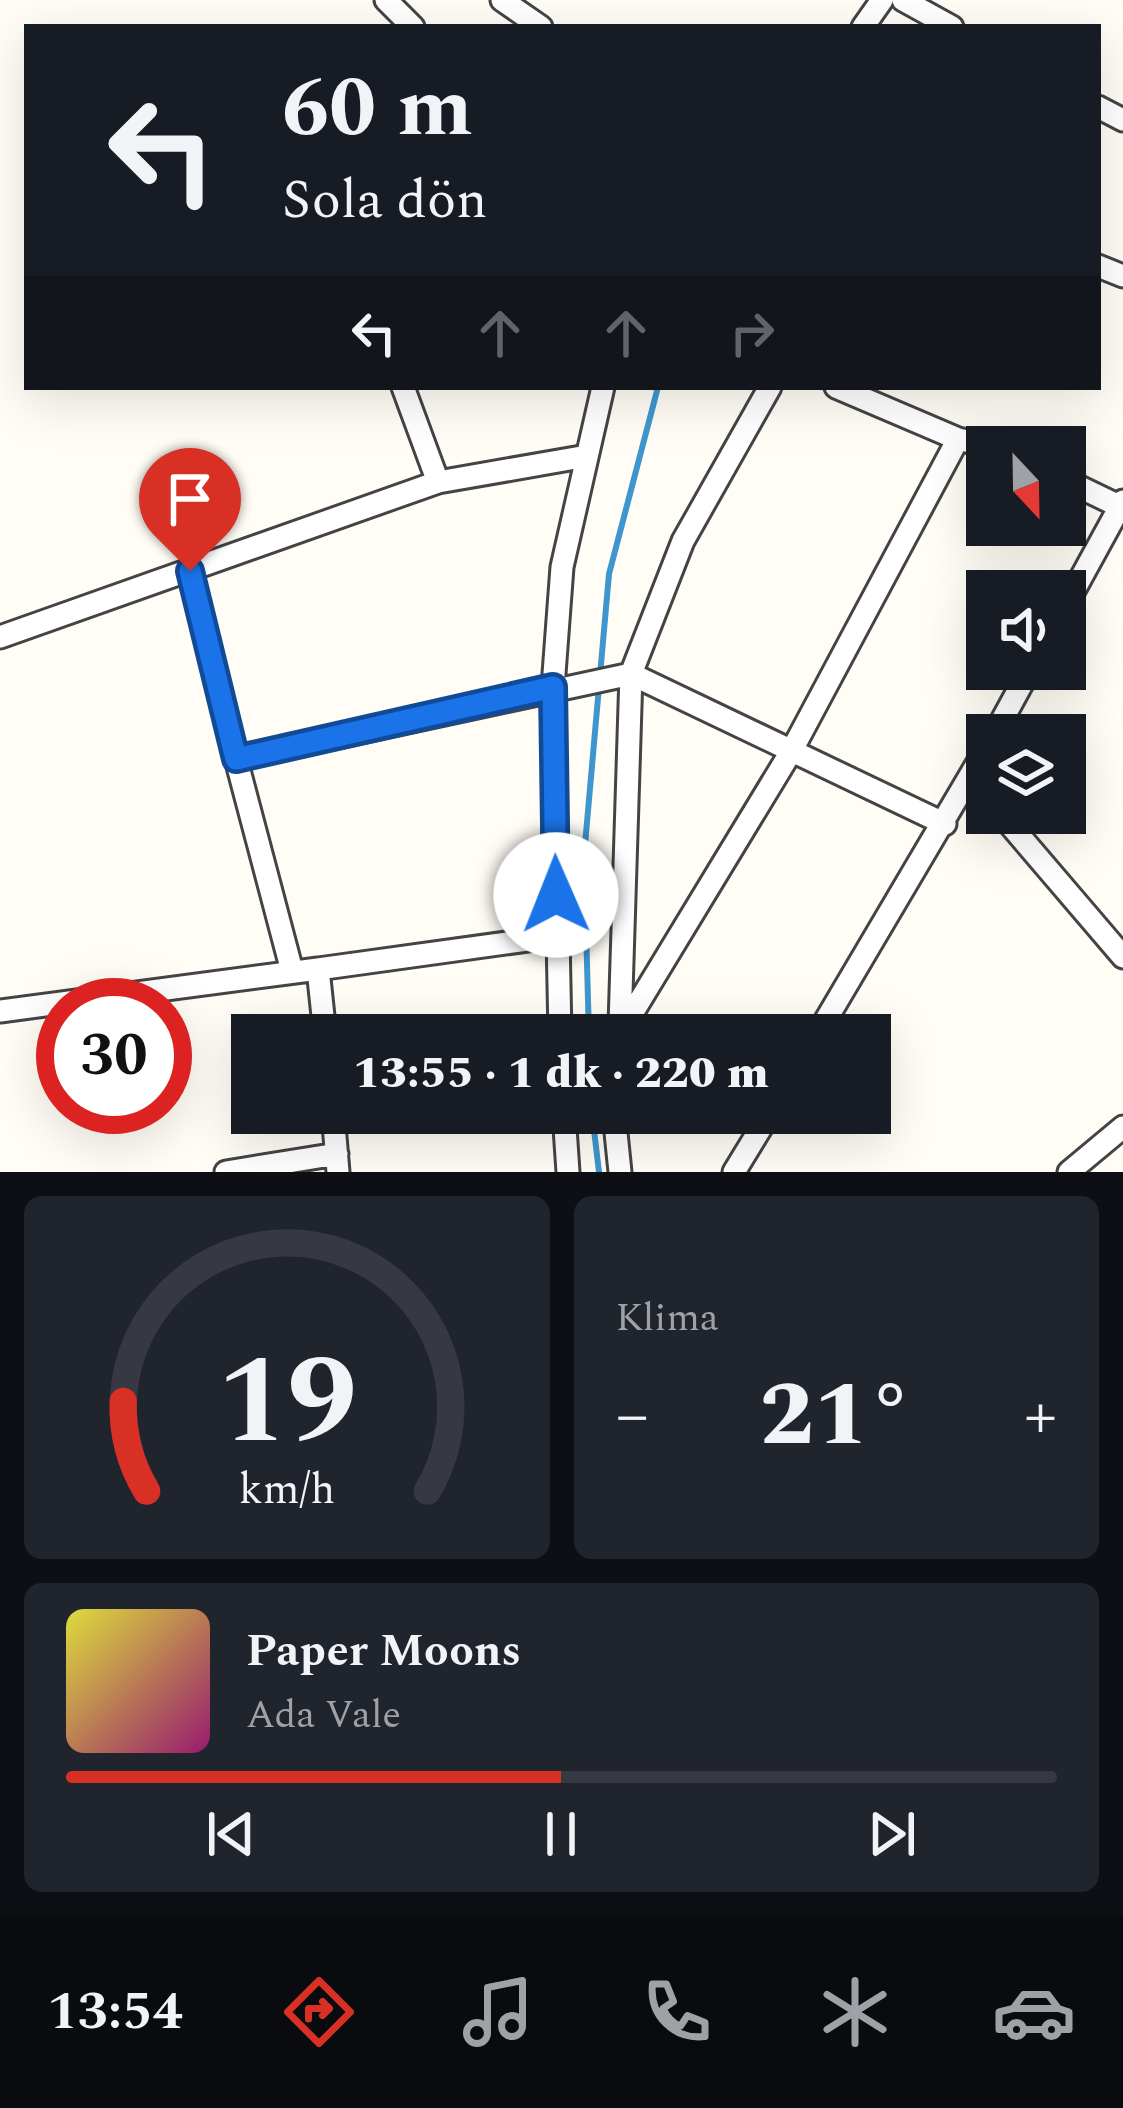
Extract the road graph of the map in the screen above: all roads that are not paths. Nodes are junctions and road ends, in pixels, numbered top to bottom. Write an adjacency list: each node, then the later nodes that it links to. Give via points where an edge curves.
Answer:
1 (386, 0): 4 (street)
2 (502, 0): 5 (street)
3 (903, 0): 6 (street)
4 (410, 24)
5 (537, 24)
6 (947, 24)
7 (404, 390): 14 (street)
8 (602, 390): 13 (street)
9 (768, 390): 20 (street, via 682,541)
10 (843, 390): 11 (street)
11 (958, 439): 12 (street); 22 (street)
12 (966, 441)
13 (587, 455): 14 (street); 21 (street, via 562,567)
14 (438, 482): 18 (street)
15 (1086, 489): 16 (street)
16 (1122, 505): 17 (street)
17 (1086, 570)
18 (190, 571): 19 (street); 23 (street)
19 (0, 637)
20 (624, 675): 21 (street); 22 (street); 34 (street)
21 (553, 687): 23 (street); 27 (street)
22 (792, 750): 25 (street); 35 (street)
23 (236, 759): 30 (street)
24 (966, 785): 25 (street)
25 (945, 824): 36 (street)
26 (1018, 834): 28 (street)
27 (557, 936): 29 (street); 33 (street)
28 (1123, 957)
29 (318, 969): 30 (street); 32 (street)
30 (292, 971): 31 (street)
31 (0, 1011)
32 (323, 1014)
33 (559, 1014)
34 (619, 1014)
35 (629, 1014)
36 (830, 1014)
37 (1123, 1127): 46 (street)
38 (565, 1134): 43 (street)
39 (616, 1134): 44 (street)
40 (757, 1134): 45 (street)
41 (338, 1163): 42 (street)
42 (226, 1172)
43 (568, 1172)
44 (620, 1172)
45 (734, 1172)
46 (1069, 1172)

